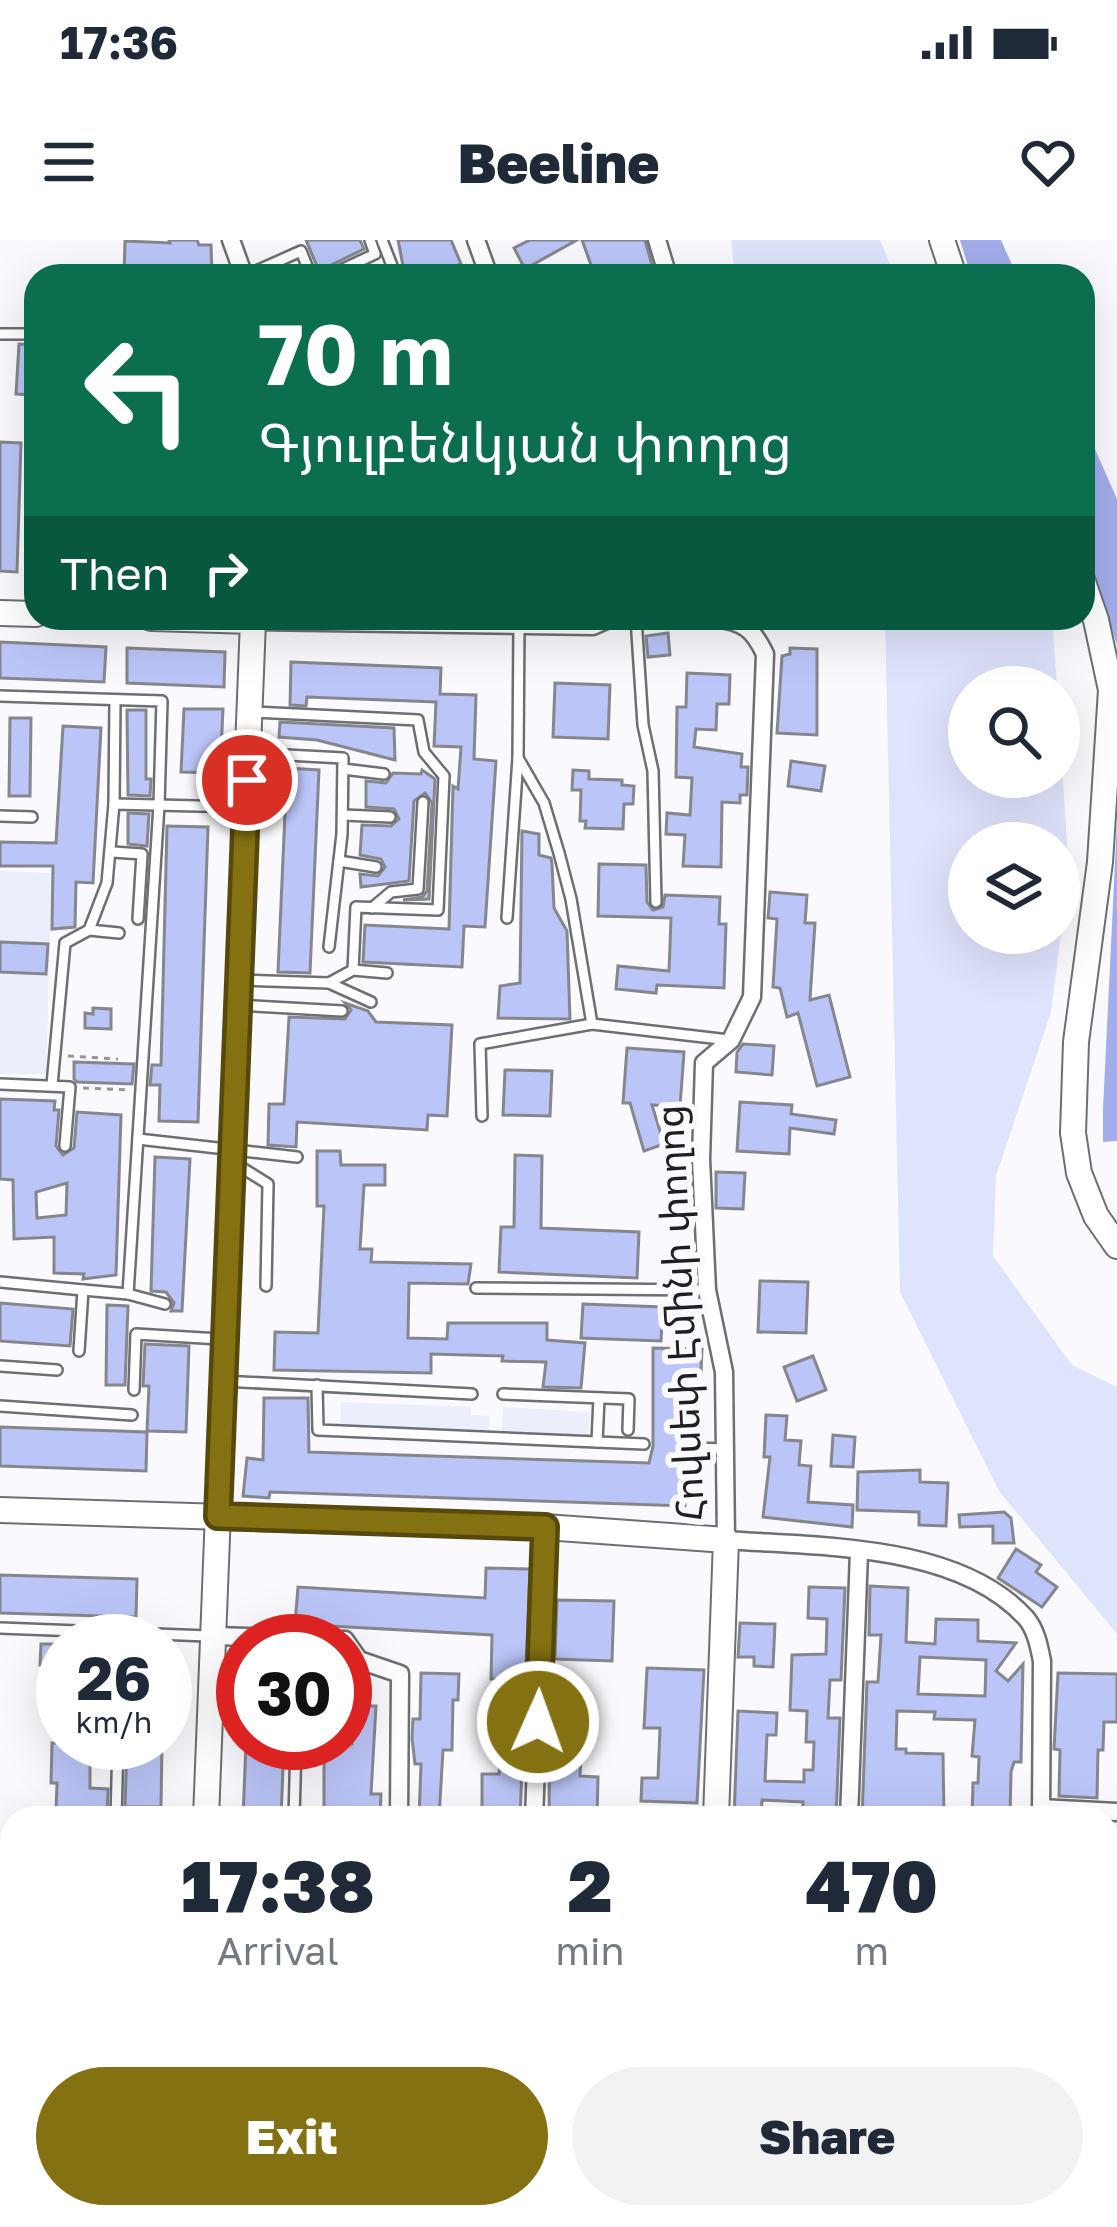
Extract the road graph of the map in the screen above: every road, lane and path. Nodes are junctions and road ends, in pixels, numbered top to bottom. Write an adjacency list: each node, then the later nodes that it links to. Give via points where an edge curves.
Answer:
1 (370, 240): 4 (lane, via 375,254)
2 (271, 264): 3 (lane, via 301,251)
3 (306, 264)
4 (354, 264)
5 (1095, 617): 56 (street, via 1111,690 1073,1133 1079,1173)
6 (253, 630): 12 (street)
7 (519, 630): 14 (lane)
8 (637, 630): 28 (lane, via 653,771)
9 (753, 630): 44 (street, Հովսեփ Էմինի փողոց, via 765,654 752,997)
10 (0, 696): 11 (lane)
11 (115, 700): 18 (lane); 19 (lane, via 162,701)
12 (250, 712): 13 (street); 31 (lane, via 418,720 424,752 444,776 438,910)
13 (248, 753): 15 (lane, via 343,758); 20 (street)
14 (518, 758): 32 (lane); 43 (lane, via 544,802 559,853)
15 (344, 769): 16 (lane); 21 (lane)
16 (384, 774)
17 (423, 802): 31 (lane, via 418,889 391,892)
18 (114, 804): 19 (lane); 25 (lane)
19 (159, 805): 20 (lane); 52 (lane)
20 (246, 807): 40 (street)
21 (343, 815): 24 (lane); 26 (lane)
22 (0, 816): 23 (lane)
23 (32, 817)
24 (390, 817)
25 (112, 852): 33 (lane, via 142,854); 34 (lane)
26 (339, 861): 27 (lane); 29 (lane)
27 (376, 867)
28 (656, 902)
29 (334, 904): 30 (lane); 36 (lane)
30 (356, 907): 31 (lane); 37 (lane)
31 (372, 908)
32 (507, 918)
33 (138, 919)
34 (89, 930): 35 (lane); 45 (lane, via 65,943)
35 (119, 933)
36 (329, 947)
37 (353, 970): 38 (lane); 39 (lane)
38 (387, 974)
39 (329, 983): 40 (lane); 41 (lane)
40 (239, 992): 42 (lane); 54 (street)
41 (370, 1002)
42 (342, 1011)
43 (592, 1024): 44 (lane); 51 (lane, via 481,1044)
44 (731, 1040): 61 (street, Հովսեփ Էմինի փողոց, via 704,1063)
45 (55, 1056): 46 (path); 48 (lane)
46 (118, 1059)
47 (0, 1084): 48 (lane)
48 (52, 1084): 49 (lane)
49 (70, 1087): 50 (path); 53 (lane)
50 (118, 1090)
51 (482, 1116)
52 (139, 1139): 54 (lane); 62 (lane)
53 (65, 1146)
54 (232, 1156): 55 (lane); 58 (lane, via 268,1184); 64 (street)
55 (297, 1156)
56 (1117, 1246)
57 (0, 1282): 60 (lane)
58 (266, 1286)
59 (476, 1288): 61 (lane)
60 (83, 1290): 62 (lane); 65 (lane)
61 (707, 1290): 80 (street, Հովսեփ Էմինի փողոց, via 724,1372)
62 (128, 1294): 63 (lane)
63 (165, 1304)
64 (225, 1339): 68 (street); 70 (lane, via 136,1334)
65 (79, 1351)
66 (0, 1366): 67 (lane)
67 (57, 1370)
68 (224, 1381): 69 (lane); 82 (street)
69 (317, 1385): 71 (lane); 77 (lane, via 318,1430)
70 (134, 1390)
71 (472, 1394)
72 (503, 1394): 73 (lane)
73 (599, 1398): 76 (lane, via 628,1400); 77 (lane)
74 (0, 1406): 75 (lane)
75 (133, 1415)
76 (628, 1430)
77 (597, 1442): 78 (lane)
78 (644, 1444)
79 (692, 1448): 80 (lane)
80 (726, 1450): 84 (street, Հովսեփ Էմինի փողոց)
81 (0, 1510): 82 (street)
82 (218, 1516): 83 (street); 89 (street)
83 (545, 1527): 84 (street); 97 (street)
84 (726, 1540): 85 (street); 98 (street, Հովսեփ Էմինի փողոց)
85 (859, 1552): 99 (street); 100 (street, via 953,1570 1027,1619 1042,1661)
86 (0, 1628): 87 (lane)
87 (36, 1631)
88 (192, 1636): 89 (lane)
89 (214, 1636): 94 (street)
90 (372, 1664): 96 (street, via 403,1682)
91 (117, 1770): 93 (lane)
92 (295, 1770): 95 (lane)
93 (116, 1806)
94 (207, 1806)
95 (294, 1806)
96 (399, 1806)
97 (534, 1806)
98 (716, 1806)
99 (849, 1806)
100 (1041, 1806)

